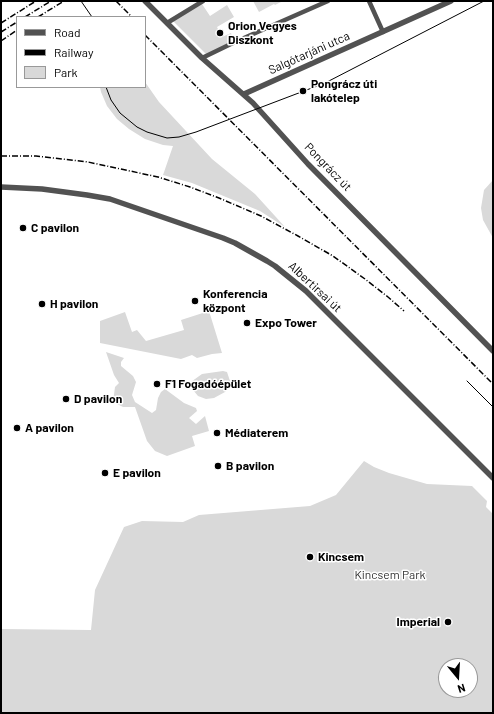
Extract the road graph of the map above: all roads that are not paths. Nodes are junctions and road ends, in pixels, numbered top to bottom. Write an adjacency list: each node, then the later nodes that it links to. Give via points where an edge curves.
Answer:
1 (145, 1): 6 (street, Pongrácz út)
2 (203, 1): 6 (street)
3 (328, 1): 8 (street)
4 (368, 1): 7 (street)
5 (451, 1): 7 (street, Salgótarjáni utca)
6 (167, 23): 10 (street, Pongrácz út)
7 (383, 32): 11 (street, Salgótarjáni utca)
8 (245, 38)
9 (235, 42): 10 (street)
10 (202, 58): 11 (street, Pongrácz út)
11 (244, 94): 13 (street, Pongrácz út, via 308,164)
12 (1, 187): 14 (street, Albertirsai út, via 42,189 110,199 223,238 267,261 306,291)
13 (493, 351)
14 (493, 478)

